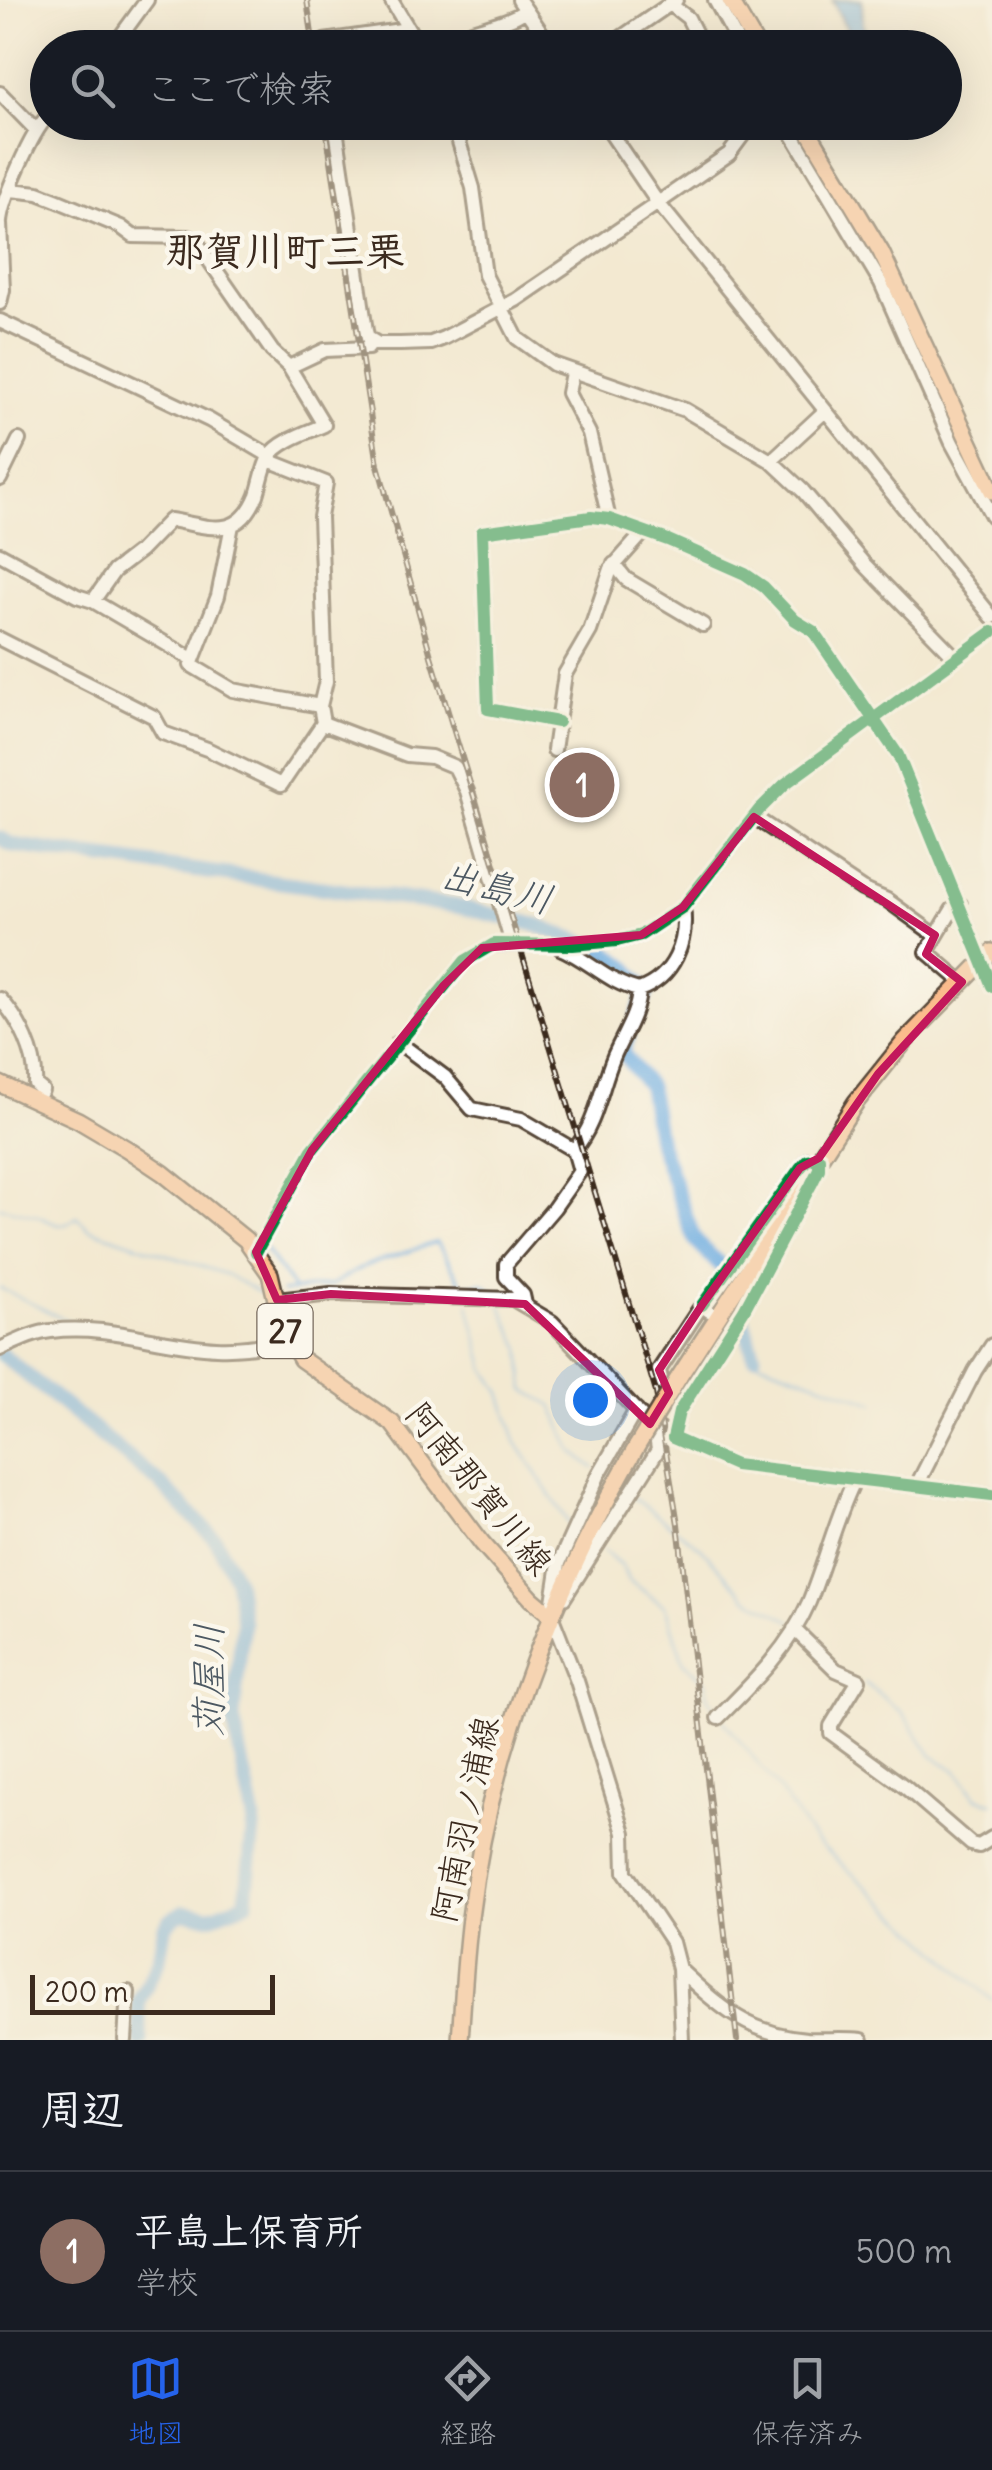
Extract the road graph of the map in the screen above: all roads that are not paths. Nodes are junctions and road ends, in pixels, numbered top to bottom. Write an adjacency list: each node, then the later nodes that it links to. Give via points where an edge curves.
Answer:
1 (147, 0): 8 (street)
2 (391, 0): 7 (street)
3 (715, 0): 14 (street)
4 (730, 0): 15 (main road)
5 (673, 2): 12 (street); 13 (street)
6 (523, 5): 10 (street, via 508,22); 11 (street)
7 (408, 28): 9 (street)
8 (125, 30)
9 (396, 30)
10 (480, 30)
11 (540, 30)
12 (632, 30)
13 (694, 30)
14 (730, 30)
15 (748, 30)
16 (0, 93): 17 (street)
17 (30, 124)
18 (31, 140): 27 (street)
19 (339, 140): 33 (street)
20 (458, 140): 31 (street, via 486,275)
21 (615, 140): 28 (street)
22 (739, 140): 28 (street)
23 (794, 140): 25 (street)
24 (814, 140): 26 (main road)
25 (800, 149): 26 (street); 42 (street, via 881,282)
26 (844, 189): 41 (main road, via 906,300)
27 (5, 198): 29 (street); 34 (street, via 38,193 133,236 195,240)
28 (658, 203): 31 (street); 36 (street)
29 (0, 224): 30 (street)
30 (0, 303)
31 (500, 308): 33 (street, via 431,343); 35 (street, via 518,338)
32 (0, 322): 38 (street, via 209,420)
33 (372, 342): 34 (street, via 368,348 325,350)
34 (289, 367): 38 (street, via 324,425)
35 (572, 373): 39 (street, via 685,410); 43 (street, via 568,392 589,434)
36 (825, 411): 39 (street); 49 (street)
37 (20, 440): 40 (street)
38 (269, 458): 44 (street, via 253,504); 55 (street, via 326,483 320,517 326,681)
39 (770, 461): 53 (street)
40 (0, 479)
41 (992, 490)
42 (992, 516)
43 (609, 519): 45 (street); 57 (street, via 482,532 488,709)
44 (232, 525): 48 (street, via 216,530 164,523); 54 (street, via 218,596)
45 (643, 533): 47 (street); 56 (street, via 764,587 813,631)
46 (0, 554): 48 (street)
47 (614, 564): 50 (street, via 638,587); 57 (street, via 566,674)
48 (93, 601): 54 (street)
49 (992, 617)
50 (703, 625)
51 (992, 632): 53 (street)
52 (0, 639): 58 (street, via 154,717 162,732 281,786)
53 (956, 658): 56 (street)
54 (192, 659): 55 (street, via 191,665 234,690)
55 (320, 706): 58 (street)
56 (874, 719): 60 (street, via 785,784); 61 (street, via 898,755)
57 (558, 722): 59 (street)
58 (323, 723): 64 (street, via 455,767)
59 (554, 750)
60 (754, 817): 62 (street); 63 (street)
61 (960, 904): 63 (street); 66 (street)
62 (683, 907): 65 (street, via 641,935 617,942); 69 (street, via 684,936 672,964)
63 (935, 935): 67 (street, via 927,952)
64 (512, 944): 65 (street); 71 (street, via 482,948 465,961)
65 (552, 945): 69 (street)
66 (987, 957): 67 (main road, 阿南那賀川線); 68 (street)
67 (962, 982): 75 (main road, 阿南那賀川線, via 905,1041)
68 (992, 986)
69 (638, 990): 74 (street, via 588,1133)
70 (0, 999): 73 (street, via 34,1060)
71 (398, 1042): 74 (street, via 445,1077 472,1109 521,1119); 76 (street, via 302,1164)
72 (0, 1084): 73 (main road, 阿南那賀川線 / 27)
73 (39, 1096): 76 (main road, 阿南那賀川線 / 27, via 163,1173)
74 (574, 1150): 78 (street, via 580,1171 506,1264 506,1277)
75 (819, 1158): 83 (street, via 811,1186); 83 (street, via 800,1168 660,1370); 89 (main road, 阿南那賀川線, bridge, via 637,1446)
76 (256, 1252): 77 (main road, 阿南那賀川線 / 27)
77 (277, 1300): 78 (street, via 331,1294 497,1296); 79 (main road, 阿南那賀川線 / 27)
78 (525, 1304): 82 (street, via 566,1335)
79 (288, 1338): 81 (street, via 228,1350 73,1330 35,1334); 89 (main road, 阿南那賀川線 / 27, via 301,1359 392,1423 482,1543)
80 (992, 1345): 87 (street)
81 (0, 1349)
82 (636, 1410): 84 (street); 89 (street, via 574,1529 555,1579)
83 (679, 1412): 85 (street)
84 (655, 1428): 85 (street); 89 (street, via 658,1450)
85 (673, 1438): 86 (street, via 735,1465)
86 (855, 1479): 87 (street); 90 (street)
87 (916, 1485): 88 (street)
88 (992, 1495)
89 (551, 1615): 93 (street, via 624,1833 625,1872 672,1942); 97 (main road, 阿南羽ノ浦線, via 511,1726 487,1825 470,1916)
90 (796, 1626): 91 (street); 92 (street, via 836,1670 859,1680 832,1733 971,1844)
91 (721, 1716)
92 (992, 1838)
93 (679, 1969): 95 (street, via 724,2011); 98 (street)
94 (128, 1992): 96 (street)
95 (793, 2038): 99 (street)
96 (125, 2040)
97 (460, 2040)
98 (682, 2040)
99 (862, 2040)

